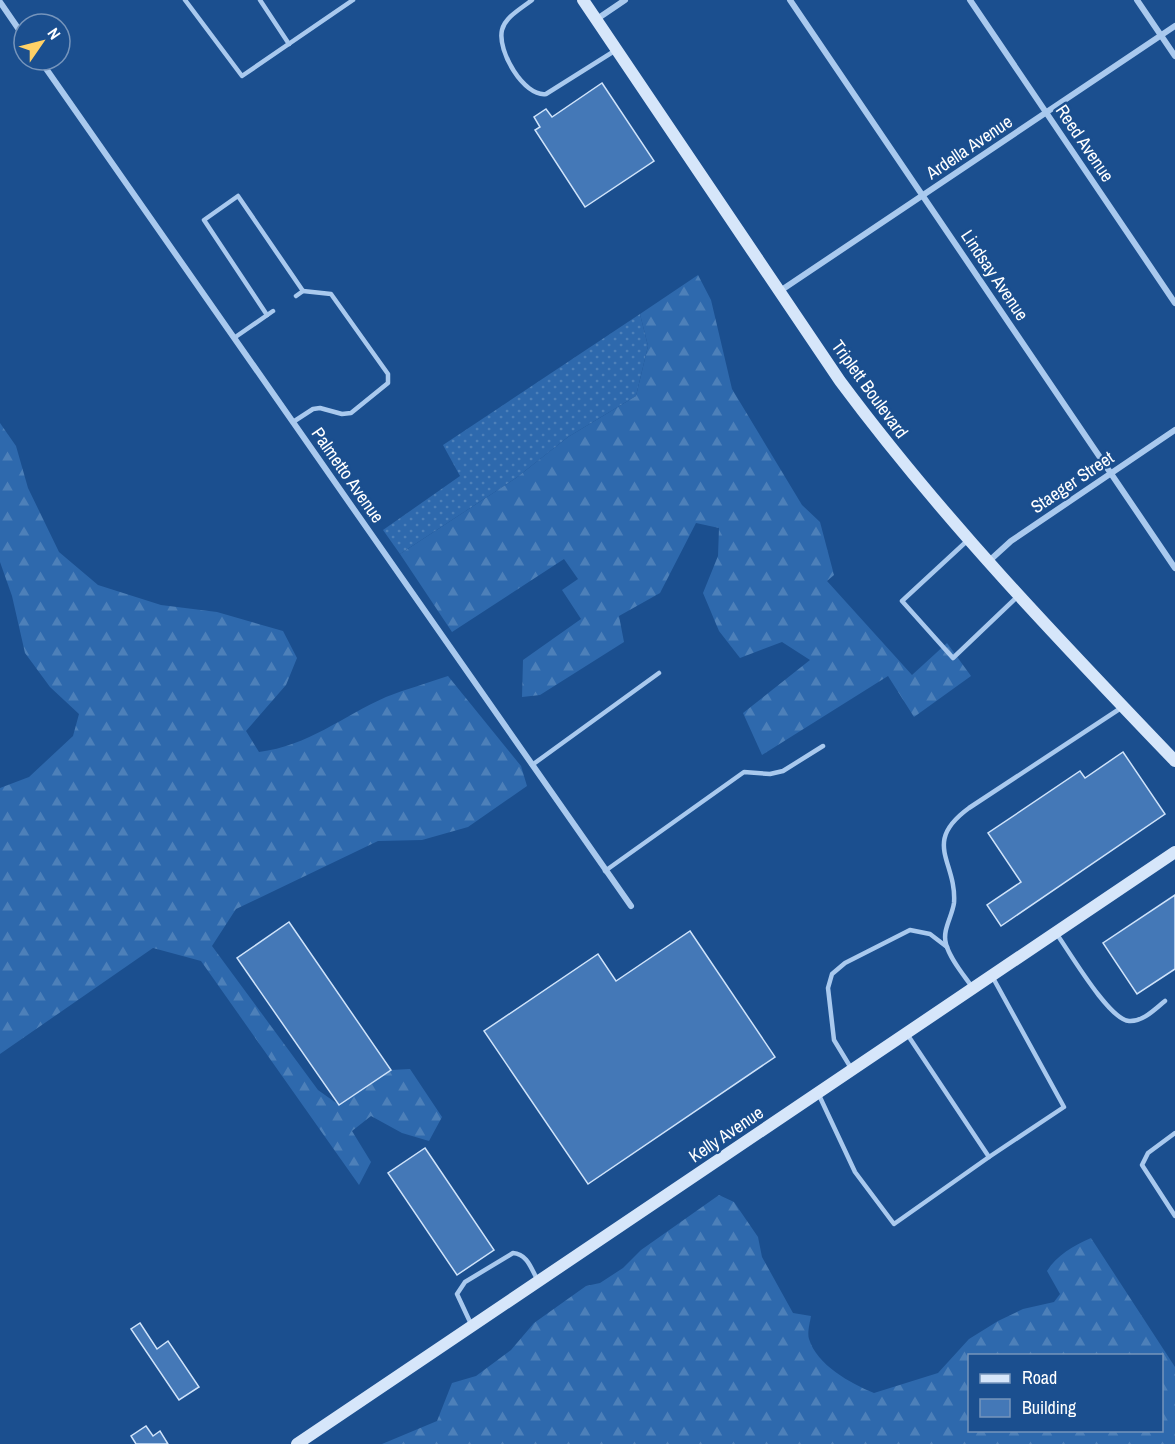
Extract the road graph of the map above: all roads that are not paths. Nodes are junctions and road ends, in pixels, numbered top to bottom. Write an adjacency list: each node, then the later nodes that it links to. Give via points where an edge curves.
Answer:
1 (185, 0): 15 (lane, via 242,76)
2 (260, 0): 15 (lane)
3 (353, 0): 15 (lane)
4 (532, 0): 16 (lane, via 507,21 502,36 505,56 528,89 538,95 546,94)
5 (583, 0): 11 (main road, Triplett Boulevard)
6 (625, 0): 11 (street)
7 (790, 0): 20 (street, Lindsay Avenue)
8 (970, 0): 19 (street, Reed Avenue)
9 (1137, 0): 14 (street)
10 (0, 2): 12 (street)
11 (597, 19): 16 (main road, Triplett Boulevard)
12 (12, 20)
13 (1175, 26): 14 (street, Ardella Avenue)
14 (1161, 35): 17 (street); 19 (street, Ardella Avenue)
15 (289, 44)
16 (616, 50): 22 (main road, Triplett Boulevard)
17 (1175, 56)
18 (48, 72): 27 (street, Palmetto Avenue)
19 (1046, 112): 20 (street, Ardella Avenue); 24 (street, Reed Avenue)
20 (924, 196): 22 (street, Ardella Avenue); 30 (street, Lindsay Avenue)
21 (303, 291): 23 (lane); 26 (lane, via 238,196 204,220); 28 (lane, via 331,294 388,374 388,383 351,413 313,409)
22 (779, 292): 31 (main road, Triplett Boulevard, via 883,439)
23 (296, 296)
24 (1175, 303)
25 (273, 312): 26 (lane)
26 (267, 315): 27 (lane)
27 (234, 338): 28 (street, Palmetto Avenue)
28 (293, 423): 39 (street, Palmetto Avenue)
29 (1175, 430): 30 (street, Staeger Street)
30 (1112, 474): 32 (street, Staeger Street, via 1011,541); 33 (street, Lindsay Avenue)
31 (968, 540): 32 (main road, Triplett Boulevard); 34 (lane, via 902,601 953,658)
32 (988, 562): 34 (main road, Triplett Boulevard)
33 (1175, 568)
34 (1019, 596): 36 (main road, Triplett Boulevard)
35 (659, 674): 39 (lane)
36 (1123, 706): 38 (main road, Triplett Boulevard); 44 (lane, via 954,819 943,846 954,903 944,937)
37 (823, 746): 41 (lane, via 783,771 744,772)
38 (1175, 761)
39 (532, 765): 41 (street, Palmetto Avenue)
40 (1175, 852): 43 (main road, Kelly Avenue)
41 (605, 871): 42 (street, Palmetto Avenue)
42 (631, 906)
43 (1056, 933): 45 (main road, Kelly Avenue); 47 (lane, via 1108,1008 1120,1019 1144,1018)
44 (947, 947): 46 (lane); 49 (lane, via 930,934 910,930 844,963 832,974 828,988 834,1040)
45 (992, 976): 46 (main road, Kelly Avenue); 52 (lane, via 1064,1107)
46 (973, 989): 48 (main road, Kelly Avenue)
47 (1165, 1001)
48 (907, 1034): 49 (main road, Kelly Avenue); 52 (lane)
49 (853, 1070): 50 (main road, Kelly Avenue)
50 (818, 1093): 52 (lane, via 855,1172 894,1224); 54 (main road, Kelly Avenue)
51 (1175, 1133): 53 (lane, via 1148,1153 1142,1165)
52 (989, 1156)
53 (1175, 1216)
54 (538, 1281): 55 (main road, Kelly Avenue); 55 (lane, via 526,1258 513,1252 465,1282 457,1294)
55 (473, 1326): 56 (main road, Kelly Avenue)
56 (297, 1444)

